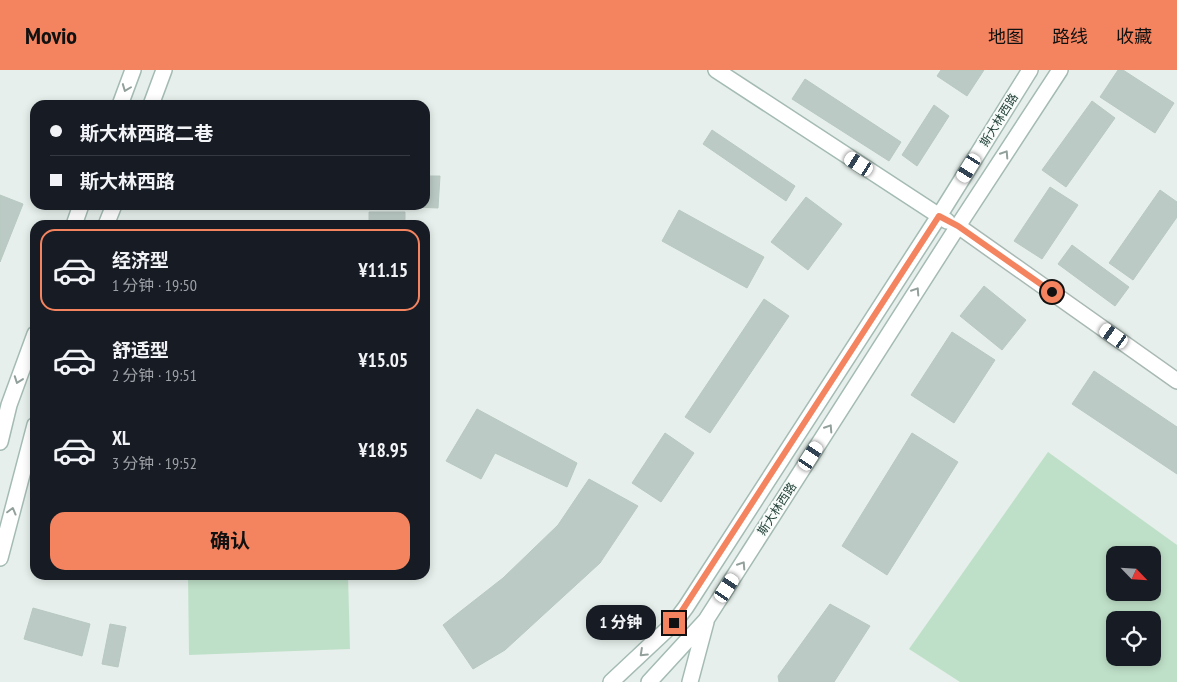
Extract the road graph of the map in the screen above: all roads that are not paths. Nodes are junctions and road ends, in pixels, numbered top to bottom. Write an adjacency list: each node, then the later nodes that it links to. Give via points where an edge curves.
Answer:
1 (133, 70): 6 (main road, one-way to 6)
2 (164, 70): 7 (main road)
3 (716, 70): 8 (main road)
4 (1030, 70): 8 (main road, 斯大林西路)
5 (1060, 70): 9 (main road, 斯大林西路, one-way to 5)
6 (122, 100)
7 (153, 100)
8 (939, 216): 9 (main road); 16 (main road, 斯大林西路)
9 (958, 226): 11 (main road); 15 (main road, 斯大林西路, one-way to 9)
10 (30, 348): 12 (main road, one-way to 12, via 9,405)
11 (1177, 381)
12 (0, 442)
13 (30, 444): 14 (main road, one-way to 13)
14 (0, 558)
15 (706, 620): 17 (main road); 20 (main road)
16 (674, 623): 17 (main road); 18 (main road, one-way to 18)
17 (660, 676): 19 (main road)
18 (612, 682)
19 (649, 682)
20 (690, 682)

